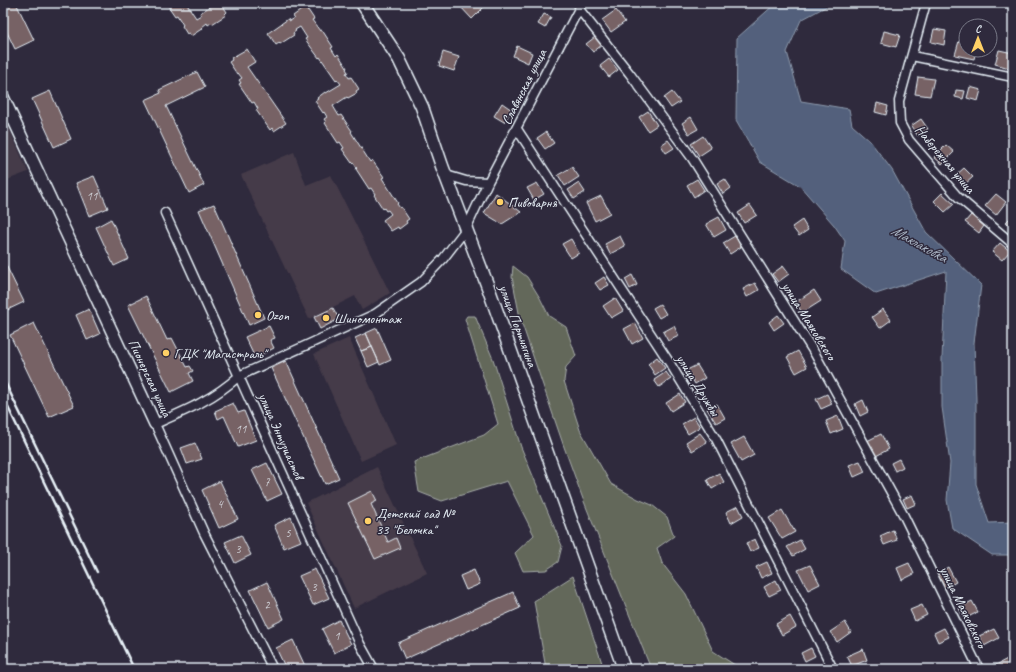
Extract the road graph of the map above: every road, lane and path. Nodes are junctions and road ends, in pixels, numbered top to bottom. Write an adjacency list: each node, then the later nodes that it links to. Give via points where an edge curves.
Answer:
1 (362, 3): 8 (main road, улица Портнягина, via 399,58 422,107)
2 (926, 3): 4 (street, Набережная улица)
3 (581, 6): 7 (street, Славянская улица); 19 (street, улица Маяковского, via 692,158 815,354 904,516)
4 (912, 56): 5 (street); 12 (street, Набережная улица, via 899,102 900,123 909,140 958,198)
5 (1013, 77)
6 (3, 97): 14 (street, Пионерская улица)
7 (517, 129): 9 (street, Славянская улица); 18 (street, улица Дружбы, via 671,365 716,439)
8 (446, 175): 9 (street, via 466,181); 11 (main road, улица Портнягина)
9 (488, 182): 11 (street, Славянская улица)
10 (165, 213): 13 (street, улица Энтузиастов)
11 (466, 229): 13 (street, Славянская улица, via 421,282 375,314); 17 (main road, улица Портнягина)
12 (1013, 244)
13 (239, 376): 14 (street, Славянская улица, via 226,388 199,405); 16 (street, улица Энтузиастов, via 360,644)
14 (155, 424): 15 (street, Пионерская улица, via 204,533)
15 (273, 669)
16 (374, 669)
17 (624, 669)
18 (833, 669)
19 (979, 669)

